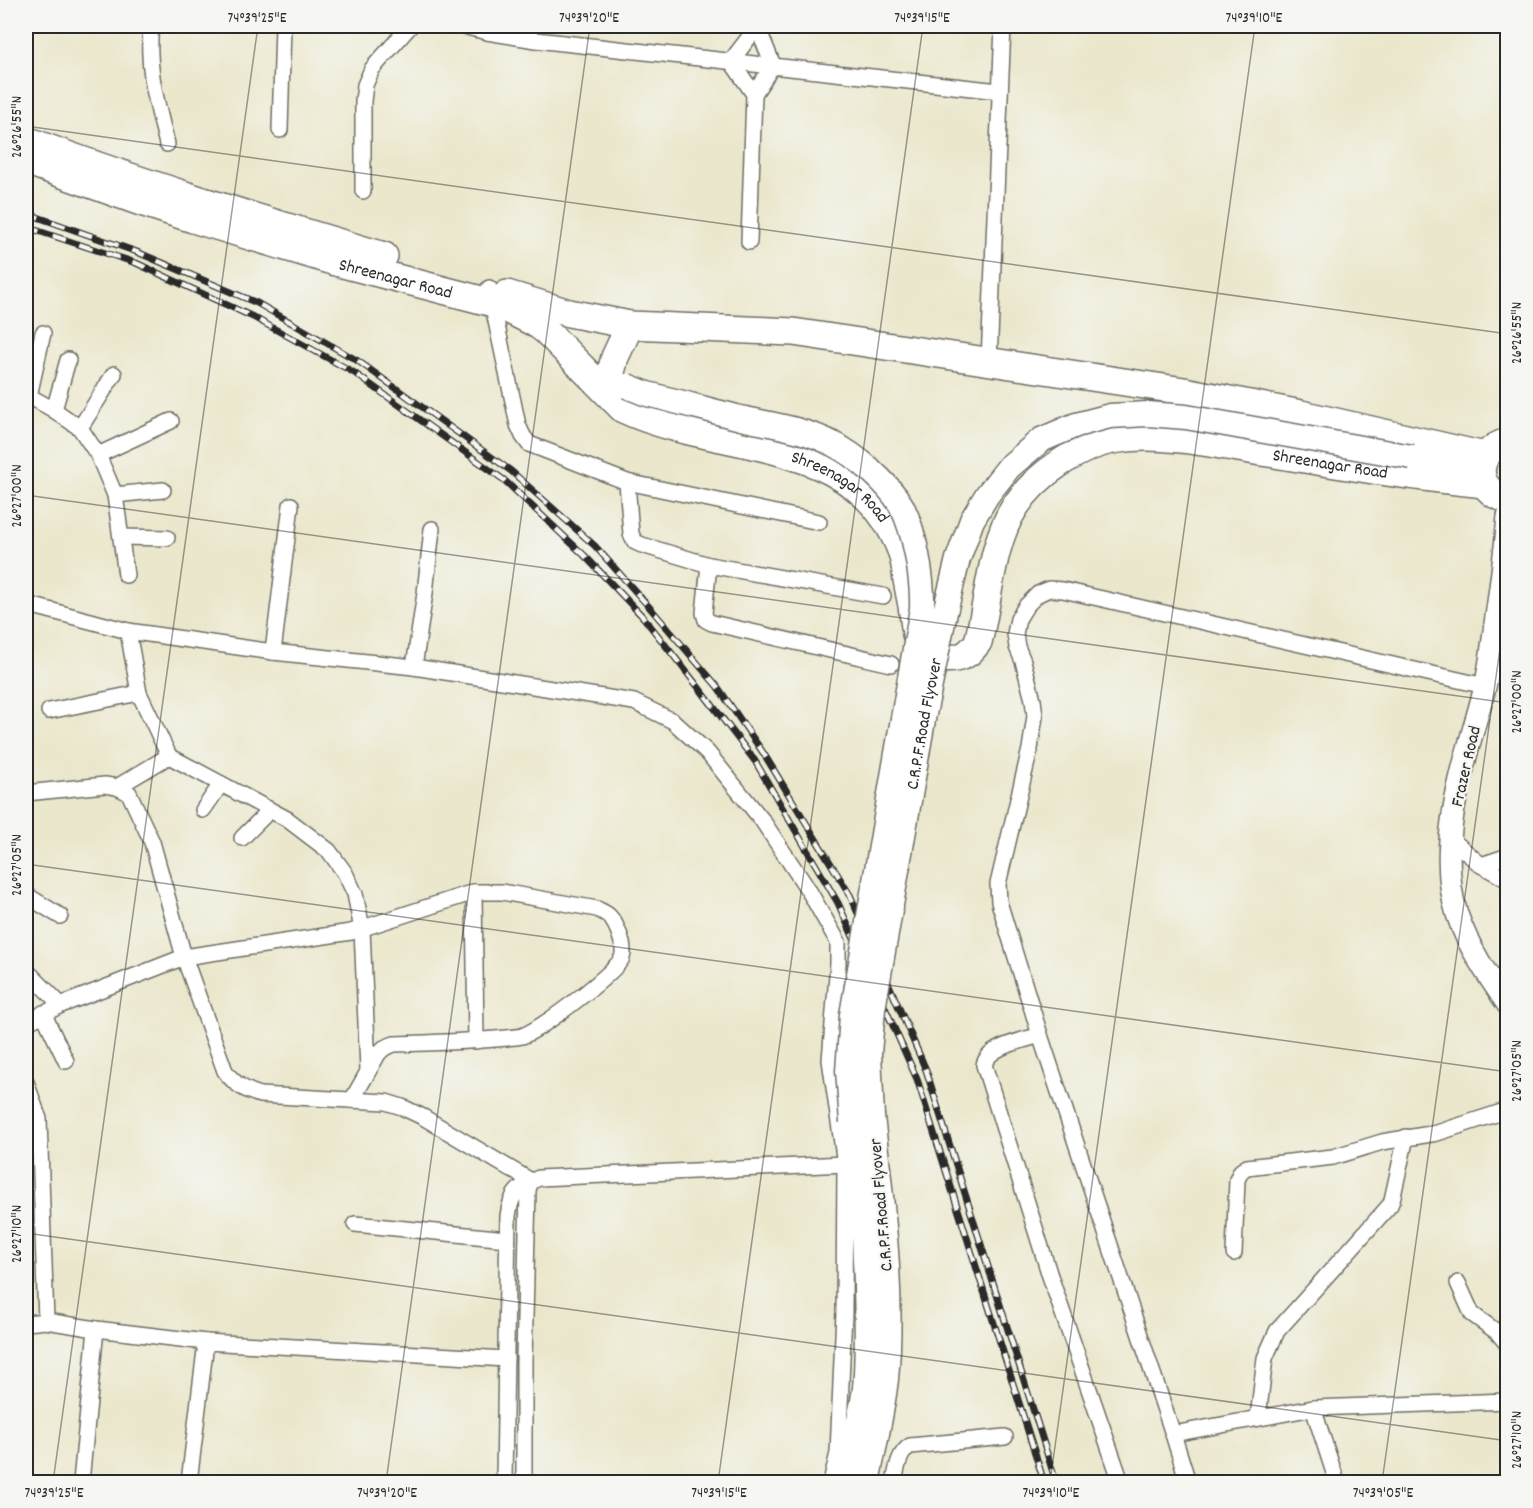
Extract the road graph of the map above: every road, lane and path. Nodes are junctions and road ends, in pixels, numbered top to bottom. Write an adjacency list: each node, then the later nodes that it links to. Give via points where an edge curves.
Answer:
1 (151, 26): 14 (street, via 151,75)
2 (283, 26): 12 (street)
3 (410, 26): 16 (street, via 372,69 365,85)
4 (463, 26): 7 (street, via 487,32)
5 (757, 26): 8 (street); 9 (street)
6 (1003, 26): 10 (street)
7 (536, 33): 8 (street)
8 (731, 61): 9 (street); 11 (street)
9 (773, 66): 10 (street); 11 (street)
10 (999, 91): 22 (street)
11 (754, 94): 17 (street)
12 (280, 130)
13 (26, 140): 18 (highway, Shreenagar Road)
14 (167, 144)
15 (26, 161): 18 (highway, Shreenagar Road, via 144,203 339,263)
16 (363, 191)
17 (748, 242)
18 (491, 295): 19 (highway, Shreenagar Road); 23 (highway, Shreenagar Road, via 546,331); 33 (street, via 523,436 530,444)
19 (630, 325): 22 (highway, Shreenagar Road, via 793,332); 25 (highway, via 615,357)
20 (43, 333): 26 (street)
21 (68, 360): 27 (street)
22 (989, 361): 32 (highway, Shreenagar Road, via 1184,391 1301,414)
23 (581, 368): 25 (main road, C.R.P.F.Road Flyover); 32 (highway, Shreenagar Road, via 623,409 635,415 790,455 825,467 846,480 873,503 891,527 903,555 916,634 922,646 937,657 958,658 978,642 993,566 1015,507 1037,480 1056,465 1096,446 1146,437 1195,441 1400,475)
24 (114, 374): 29 (street)
25 (619, 381): 107 (main road, C.R.P.F.Road Flyover, bridge, via 647,394 797,431 833,444 883,482 901,506 916,549 921,608 849,1049 852,1122 863,1216 868,1352 861,1415)
26 (27, 396): 27 (street)
27 (54, 410): 29 (street)
28 (171, 421): 31 (street)
29 (80, 428): 31 (street)
30 (1508, 442): 32 (highway, via 1490,449)
31 (98, 455): 35 (street)
32 (1484, 469): 36 (highway, via 1491,492); 108 (main road, C.R.P.F.Road Flyover, bridge, via 1185,417 1148,414 1110,416 1041,440 1009,467 987,495 972,520 958,559 943,623 873,1009 869,1053 888,1329 880,1422)
33 (627, 482): 39 (street); 43 (street, via 635,542)
34 (163, 490): 35 (street)
35 (115, 495): 41 (street)
36 (1508, 499)
37 (291, 505): 50 (street)
38 (1508, 516): 44 (street, Frazer Road)
39 (819, 522)
40 (432, 529): 52 (street)
41 (121, 537): 42 (street); 45 (street)
42 (167, 538)
43 (709, 565): 46 (street); 51 (street, via 706,620)
44 (1506, 565): 48 (street, Frazer Road)
45 (126, 575)
46 (883, 596)
47 (26, 604): 49 (street)
48 (1499, 618): 53 (street, Frazer Road)
49 (128, 631): 50 (street); 54 (street)
50 (273, 652): 52 (street)
51 (891, 664)
52 (414, 668): 85 (street, via 634,702 673,721 707,752 762,820 838,942 830,1060)
53 (1485, 686): 63 (street, Frazer Road, via 1465,754); 77 (street, via 1063,590 1049,589 1038,594 1026,606 1015,634 1035,716 998,884 999,902)
54 (139, 693): 55 (street); 56 (street)
55 (49, 711)
56 (169, 756): 57 (street); 58 (street)
57 (221, 784): 60 (street); 61 (street)
58 (117, 787): 59 (street); 71 (street, via 129,793 152,842)
59 (26, 793)
60 (204, 810)
61 (270, 810): 62 (street); 70 (street, via 329,851 355,894)
62 (242, 838)
63 (1450, 839): 65 (street); 74 (street, Frazer Road, via 1452,894 1457,914 1481,965)
64 (1508, 856): 65 (street)
65 (1481, 865): 66 (street)
66 (1508, 880)
67 (474, 892): 70 (street); 78 (street); 78 (street, via 502,892 597,909 609,916 624,948 615,968 532,1032)
68 (26, 895): 69 (street)
69 (60, 916)
70 (362, 929): 71 (street); 80 (street)
71 (184, 957): 73 (street); 82 (street, via 225,1071 233,1082 260,1095)
72 (26, 970): 73 (street)
73 (61, 1005): 75 (street)
74 (1508, 1005)
75 (43, 1013): 76 (street); 79 (street)
76 (26, 1023)
77 (1040, 1035): 100 (street); 110 (street, via 992,1052 984,1065 1053,1287)
78 (476, 1041): 80 (street, via 394,1044 378,1054)
79 (66, 1061)
80 (368, 1071): 82 (street)
81 (26, 1082): 91 (street, via 39,1119)
82 (352, 1100): 86 (street, via 387,1102 413,1112)
83 (1508, 1110): 84 (street, via 1437,1133)
84 (1406, 1137): 89 (street, via 1333,1157 1240,1171); 99 (street, via 1390,1205 1273,1340 1265,1358)
85 (845, 1164): 86 (street); 106 (street, via 838,1453)
86 (531, 1181): 88 (street, via 513,1195); 105 (street)
87 (355, 1224): 88 (street)
88 (507, 1239): 96 (street)
89 (1234, 1252)
90 (1458, 1283): 95 (street, via 1472,1314)
91 (46, 1321): 92 (street); 93 (street)
92 (26, 1323)
93 (96, 1329): 94 (street); 102 (street)
94 (206, 1342): 96 (street); 103 (street)
95 (1508, 1345)
96 (506, 1359): 104 (street)
97 (1508, 1401): 98 (street)
98 (1313, 1408): 99 (street); 112 (street)
99 (1258, 1418): 100 (street)
100 (1173, 1434): 111 (street)
101 (1005, 1437): 109 (street, via 910,1446 899,1459)
102 (81, 1482)
103 (189, 1482)
104 (504, 1482)
105 (524, 1482)
106 (831, 1482)
107 (844, 1482)
108 (867, 1482)
109 (894, 1482)
110 (1121, 1482)
111 (1188, 1482)
112 (1337, 1482)

